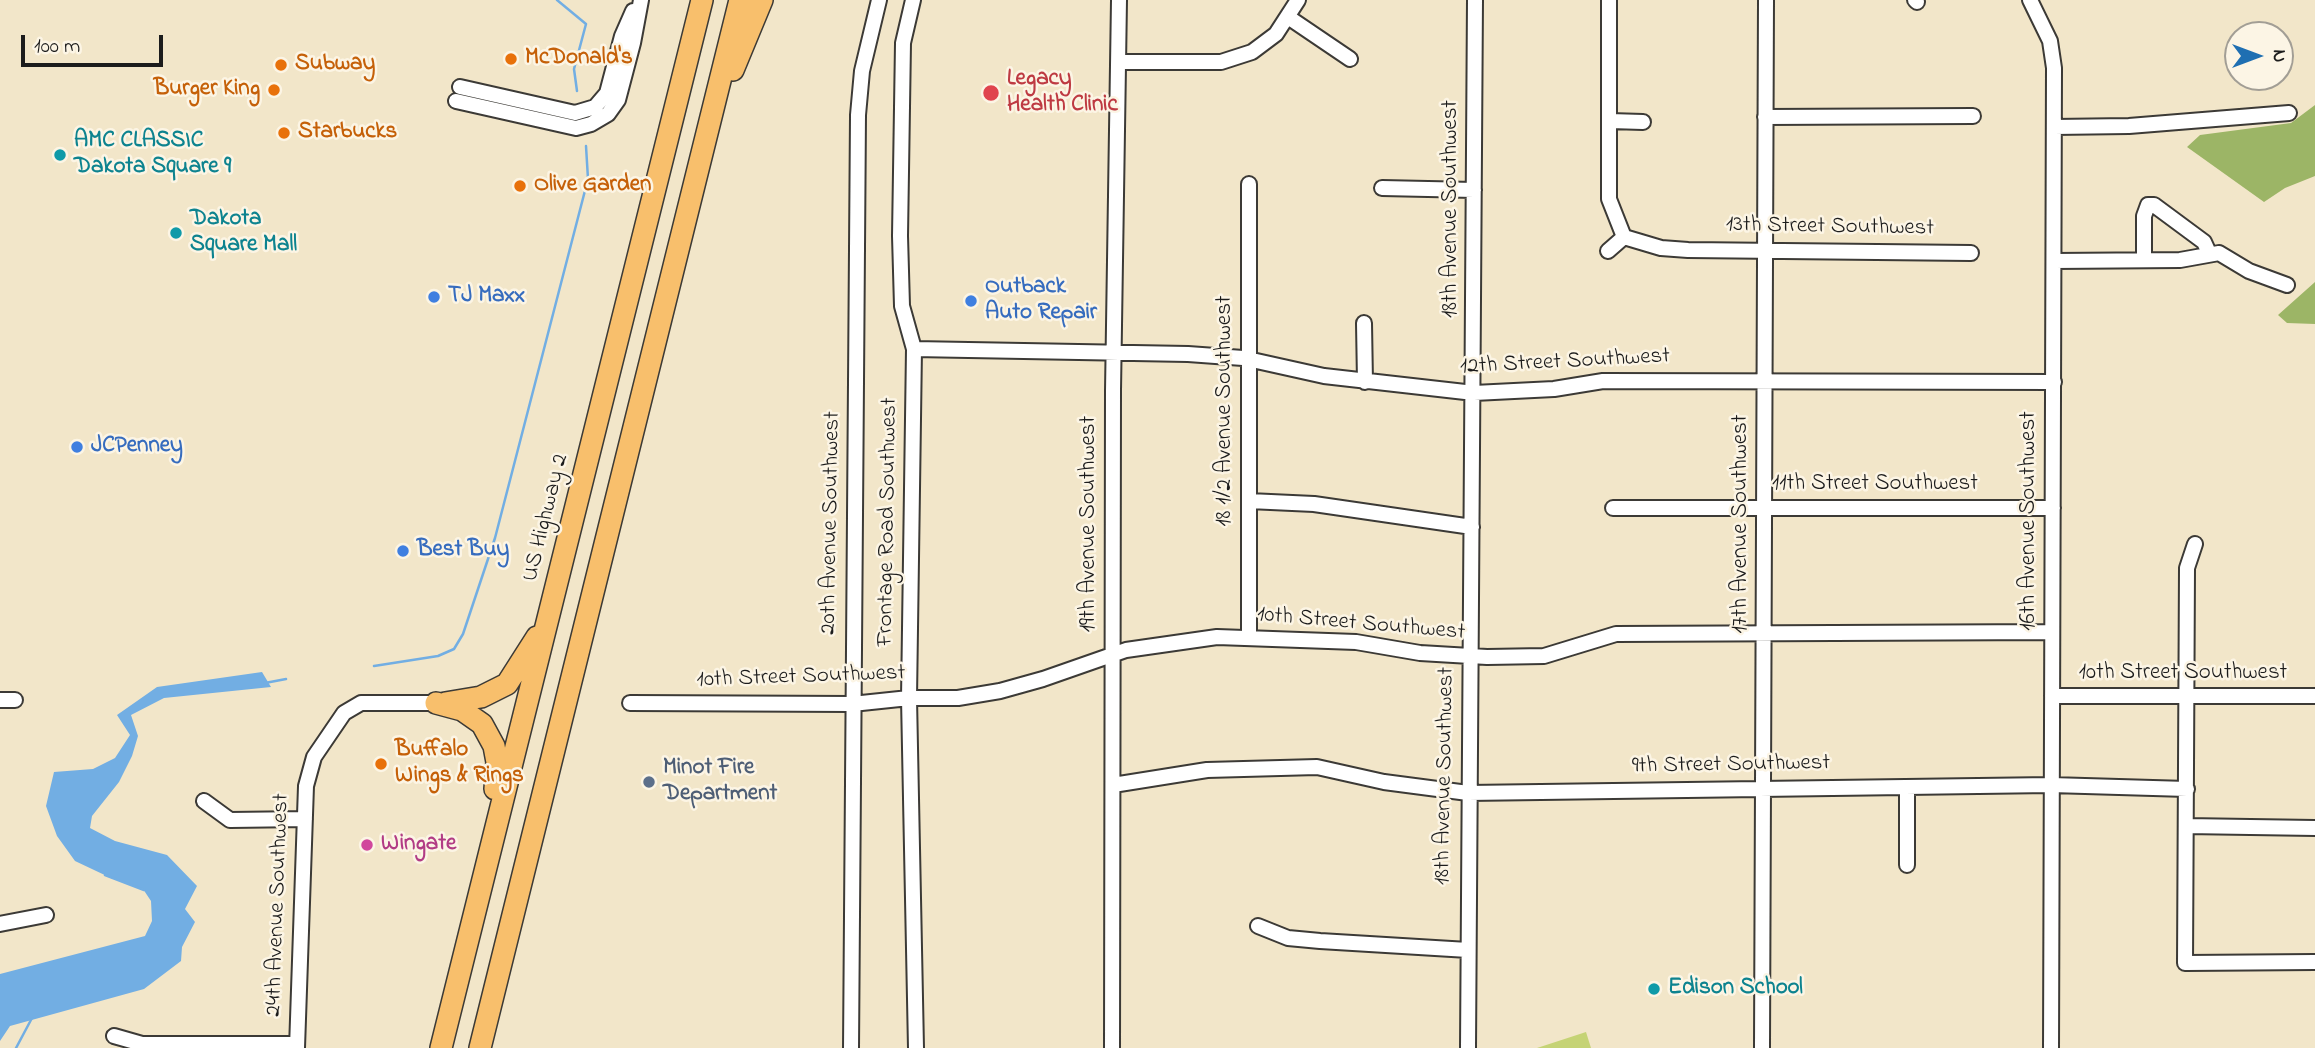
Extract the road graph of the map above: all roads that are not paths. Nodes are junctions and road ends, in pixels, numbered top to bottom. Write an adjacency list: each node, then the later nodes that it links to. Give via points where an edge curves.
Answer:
1 (639, 0): 16 (street, via 622,36 607,93 595,107 575,113)
2 (702, 0): 49 (highway, US Highway 2)
3 (740, 0): 23 (highway)
4 (762, 0): 23 (highway)
5 (879, 0): 63 (street, 20th Avenue Southwest, via 862,71 858,115)
6 (913, 0): 36 (street, Frontage Road Southwest, via 903,43 900,236 902,306)
7 (1119, 0): 15 (street, 19th Avenue Southwest)
8 (1298, 0): 13 (street)
9 (1475, 0): 26 (street, 18th Avenue Southwest)
10 (1609, 0): 20 (street)
11 (1766, 0): 19 (street, 17th Avenue Southwest)
12 (2030, 0): 22 (street, 16th Avenue Southwest, via 2050,41)
13 (1288, 17): 14 (street); 15 (street, via 1276,34 1252,52 1221,62)
14 (1350, 60)
15 (1119, 62): 37 (street, 19th Avenue Southwest)
16 (458, 94)
17 (2289, 113): 22 (street)
18 (1973, 116): 19 (street)
19 (1765, 117): 28 (street, 17th Avenue Southwest)
20 (1610, 121): 21 (street); 27 (street, via 1609,198)
21 (1643, 122)
22 (2054, 127): 33 (street, 16th Avenue Southwest)
23 (693, 180): 84 (highway)
24 (1249, 184): 38 (street, 18 1/2 Avenue Southwest)
25 (1382, 188): 26 (street)
26 (1474, 190): 42 (street, 18th Avenue Southwest)
27 (1623, 237): 28 (street, 13th Street Southwest, via 1661,248); 29 (street)
28 (1766, 250): 30 (street, 13th Street Southwest); 39 (street, 17th Avenue Southwest)
29 (1608, 251)
30 (1971, 253)
31 (2209, 253): 32 (street, via 2180,260); 32 (street, via 2204,243 2148,205); 34 (street, via 2219,253 2249,271)
32 (2144, 259): 33 (street)
33 (2054, 261): 41 (street, 16th Avenue Southwest)
34 (2287, 285)
35 (1364, 323): 40 (street)
36 (914, 349): 37 (street, 12th Street Southwest); 58 (street, Frontage Road Southwest)
37 (1114, 352): 38 (street, 12th Street Southwest); 53 (street, 19th Avenue Southwest)
38 (1249, 359): 40 (street, 12th Street Southwest); 43 (street, 18 1/2 Avenue Southwest)
39 (1764, 381): 41 (street, 12th Street Southwest); 42 (street, 12th Street Southwest, via 1603,381 1554,390); 44 (street, 17th Avenue Southwest)
40 (1364, 382): 42 (street, 12th Street Southwest)
41 (2053, 382): 46 (street, 16th Avenue Southwest)
42 (1474, 393): 47 (street, 18th Avenue Southwest)
43 (1249, 501): 47 (street, via 1314,504); 52 (street, 18 1/2 Avenue Southwest)
44 (1765, 507): 45 (street, 11th Street Southwest); 46 (street, 11th Street Southwest); 51 (street, 17th Avenue Southwest)
45 (1613, 508)
46 (2053, 508): 50 (street, 16th Avenue Southwest)
47 (1472, 527): 54 (street, 18th Avenue Southwest)
48 (2194, 544): 56 (street, via 2188,568)
49 (552, 606): 61 (highway, via 529,653 507,684 481,696); 75 (highway, US Highway 2)
50 (2052, 632): 51 (street, 10th Street Southwest); 55 (street, 16th Avenue Southwest)
51 (1765, 635): 54 (street, 10th Street Southwest, via 1616,634 1544,656); 67 (street, 17th Avenue Southwest)
52 (1249, 638): 53 (street, 10th Street Southwest, via 1206,638); 54 (street, 10th Street Southwest, via 1356,642)
53 (1113, 653): 58 (street, 10th Street Southwest, via 1000,691 958,698); 64 (street, 19th Avenue Southwest)
54 (1470, 657): 69 (street, 18th Avenue Southwest)
55 (2052, 696): 56 (street, 10th Street Southwest); 65 (street, 16th Avenue Southwest)
56 (2187, 696): 57 (street, 10th Street Southwest); 68 (street)
57 (2315, 696)
58 (909, 698): 63 (street, 10th Street Southwest); 86 (street, Frontage Road Southwest)
59 (0, 700): 60 (street)
60 (15, 700)
61 (436, 703): 71 (street, 24th Avenue Southwest, via 360,703 344,713 314,757 306,786); 75 (highway, via 462,709 482,724 494,746 497,762)
62 (630, 703): 63 (street, 10th Street Southwest)
63 (852, 704): 85 (street, 20th Avenue Southwest)
64 (1113, 785): 69 (street, 9th Street Southwest, via 1207,770 1317,767); 87 (street, 19th Avenue Southwest)
65 (2052, 785): 66 (street, 9th Street Southwest); 68 (street, 9th Street Southwest); 90 (street, 16th Avenue Southwest)
66 (1907, 787): 67 (street, 9th Street Southwest); 74 (street)
67 (1764, 789): 69 (street, 9th Street Southwest); 89 (street, 17th Avenue Southwest)
68 (2187, 789): 72 (street)
69 (1468, 793): 79 (street, 18th Avenue Southwest)
70 (204, 802): 71 (street, via 230,820)
71 (305, 819): 82 (street, 24th Avenue Southwest)
72 (2186, 826): 73 (street); 80 (street, via 2185,962)
73 (2315, 828)
74 (1907, 865)
75 (484, 873): 83 (highway, US Highway 2)
76 (46, 915): 77 (street)
77 (0, 924)
78 (1258, 926): 79 (street, via 1288,938)
79 (1468, 950): 88 (street, 18th Avenue Southwest)
80 (2315, 962)
81 (114, 1036): 82 (street, via 142,1044)
82 (297, 1046)
83 (441, 1048)
84 (480, 1048)
85 (851, 1048)
86 (916, 1048)
87 (1112, 1048)
88 (1468, 1048)
89 (1762, 1048)
90 (2051, 1048)

